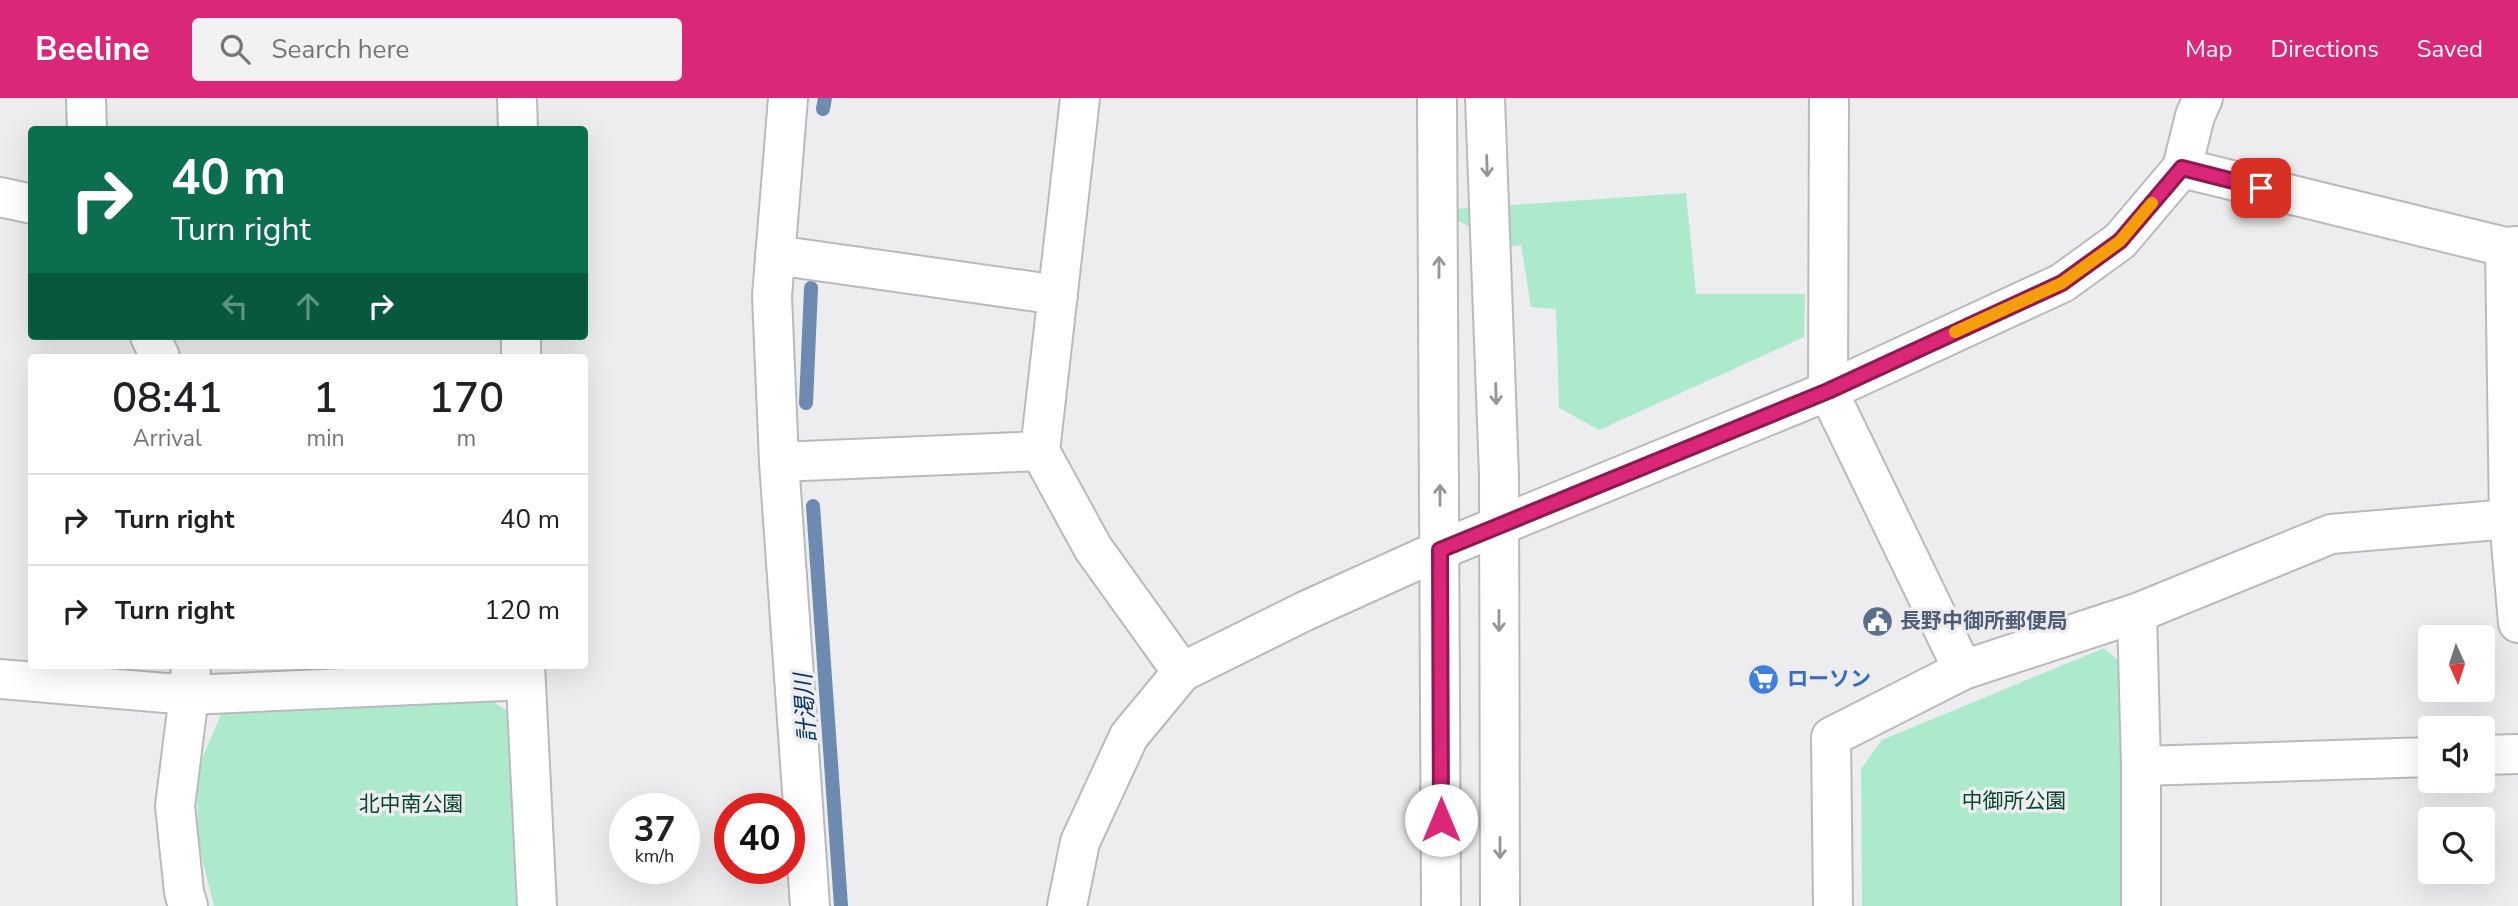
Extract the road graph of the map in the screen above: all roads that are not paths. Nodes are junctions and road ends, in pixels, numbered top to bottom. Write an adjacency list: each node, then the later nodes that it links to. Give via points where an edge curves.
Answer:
1 (86, 98): 9 (street)
2 (517, 98): 10 (street)
3 (788, 98): 15 (street)
4 (1080, 98): 16 (street)
5 (1437, 98): 22 (street, one-way to 5)
6 (1485, 98): 21 (street, one-way to 21)
7 (1829, 98): 17 (street)
8 (2203, 98): 11 (street)
9 (87, 126)
10 (518, 126)
11 (2182, 168): 14 (street); 17 (street, via 2120,241 2062,283)
12 (0, 197): 13 (street)
13 (28, 203)
14 (2512, 247): 20 (street)
15 (775, 255): 16 (street); 19 (street, via 772,296)
16 (1058, 295): 18 (street)
17 (1828, 391): 21 (street); 25 (street)
18 (1040, 451): 19 (street); 26 (street, via 1093,548)
19 (779, 462): 36 (street)
20 (2509, 519): 23 (street, via 2331,534); 24 (street)
21 (1499, 527): 22 (street); 39 (street, one-way to 39)
22 (1440, 550): 26 (street); 38 (street)
23 (2137, 612): 25 (street); 33 (street)
24 (2518, 623)
25 (1963, 670): 40 (street, via 1831,737)
26 (1182, 672): 37 (street, via 1129,736 1080,842)
27 (525, 673): 29 (street); 35 (street)
28 (0, 679): 29 (street)
29 (190, 680): 34 (street, via 175,806)
30 (2518, 754): 31 (street)
31 (2495, 755)
32 (2418, 757): 33 (street)
33 (2141, 766): 41 (street)
34 (188, 906)
35 (537, 906)
36 (810, 906)
37 (1067, 906)
38 (1441, 906)
39 (1500, 906)
40 (1833, 906)
41 (2141, 906)

